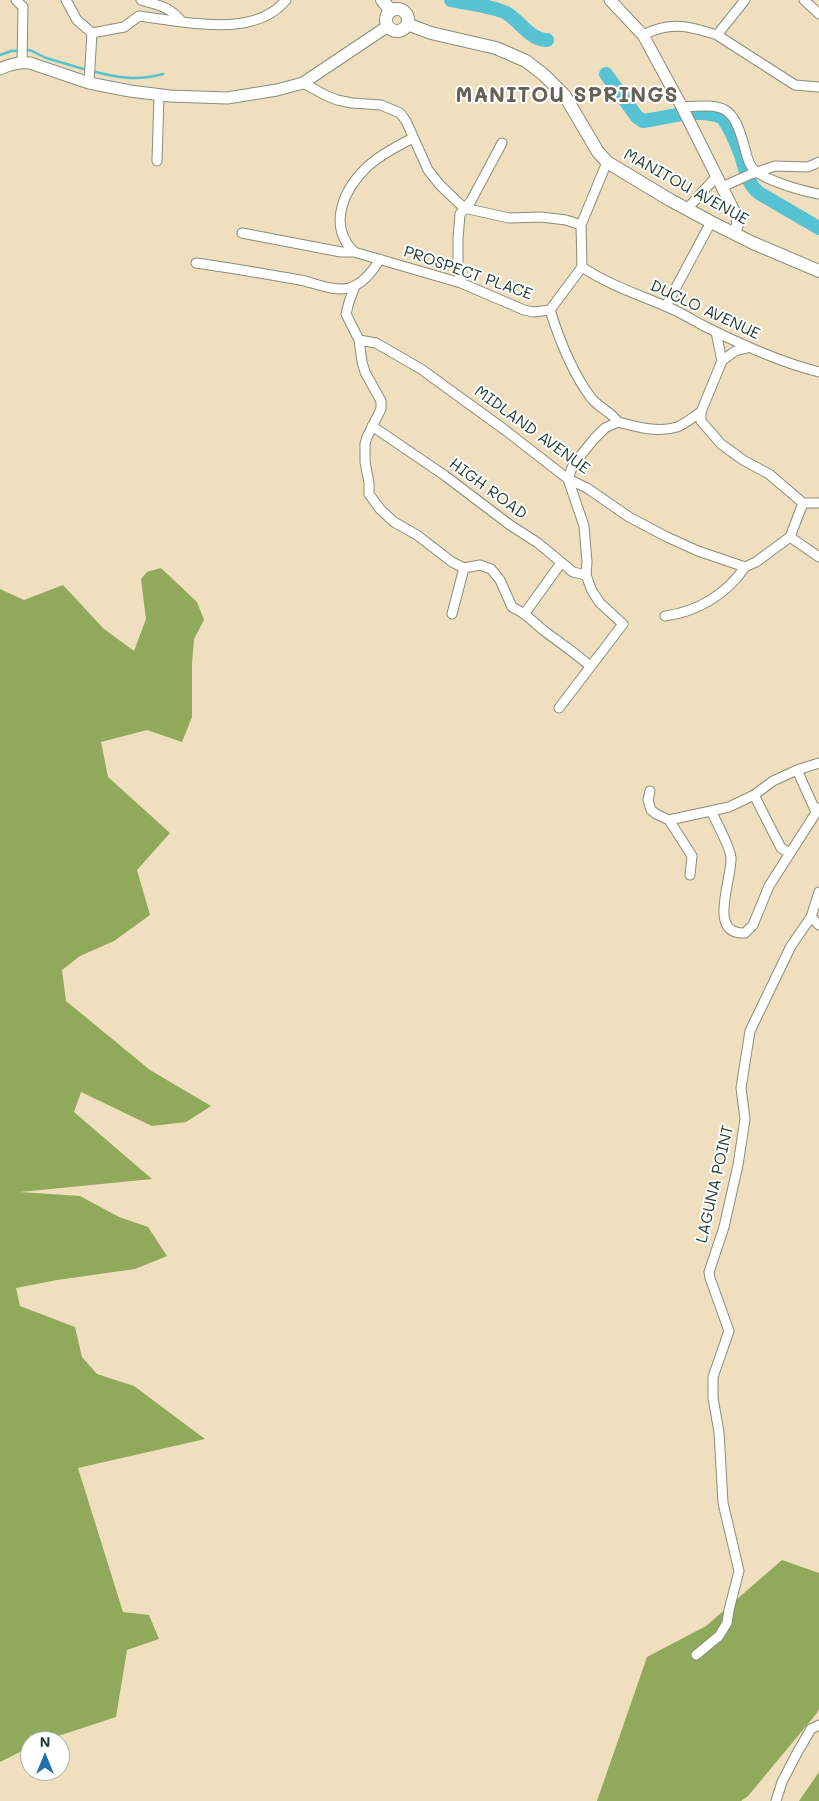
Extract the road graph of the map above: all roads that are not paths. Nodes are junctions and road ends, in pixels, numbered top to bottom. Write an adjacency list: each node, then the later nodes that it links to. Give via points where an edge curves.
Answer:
1 (66, 0): 14 (street, via 78,20)
2 (141, 0): 11 (street, via 169,9)
3 (286, 0): 11 (street, via 276,10 242,23 214,26)
4 (382, 0): 9 (main road)
5 (610, 0): 15 (street)
6 (745, 0): 16 (street)
7 (804, 0): 10 (street)
8 (20, 4): 17 (street)
9 (390, 11): 12 (main road, via 404,11 408,17); 13 (main road, via 386,19)
10 (819, 14)
11 (182, 22): 14 (street, via 139,16 124,27)
12 (407, 24): 13 (main road, via 397,31); 27 (main road, MANITOU AVENUE, via 496,48 533,66 565,96)
13 (388, 26): 20 (street)
14 (92, 33): 19 (street)
15 (643, 34): 16 (street, via 659,27 682,26); 23 (street)
16 (717, 36): 21 (street, via 795,85)
17 (22, 59): 18 (street); 19 (street)
18 (0, 69)
19 (90, 74): 22 (street)
20 (302, 83): 22 (street, via 227,98); 24 (street, via 345,102 381,105 395,110 403,116)
21 (819, 87)
22 (159, 95): 26 (street)
23 (683, 109): 29 (street, via 712,105 724,109 738,125); 30 (street)
24 (413, 138): 32 (street, via 428,170); 38 (street, via 368,166 347,194 339,224 342,236)
25 (502, 143): 32 (street, via 471,201)
26 (158, 162)
27 (607, 162): 33 (main road, MANITOU AVENUE); 35 (street)
28 (819, 162): 29 (street, via 808,167 775,166)
29 (749, 175): 30 (street); 31 (street)
30 (719, 182): 33 (street); 37 (street, via 737,217)
31 (819, 194)
32 (464, 208): 35 (street, via 509,218 541,217); 43 (street, via 460,214 458,239)
33 (686, 209): 34 (main road, MANITOU AVENUE)
34 (711, 222): 37 (main road, MANITOU AVENUE); 45 (street)
35 (581, 225): 41 (street)
36 (242, 233): 38 (street, PROSPECT PLACE)
37 (734, 233): 42 (main road, MANITOU AVENUE)
38 (354, 252): 39 (street, PROSPECT PLACE)
39 (380, 259): 43 (street, PROSPECT PLACE); 44 (street, via 374,270)
40 (196, 263): 44 (street, via 329,288)
41 (582, 267): 45 (street, DUCLO AVENUE, via 647,300); 46 (street)
42 (819, 272)
43 (461, 283): 46 (street, PROSPECT PLACE, via 524,310)
44 (355, 286): 48 (street, via 346,314)
45 (666, 306): 47 (street, DUCLO AVENUE)
46 (550, 310): 53 (street, PROSPECT PLACE, via 559,338 583,386 594,401 613,414)
47 (716, 332): 49 (street, DUCLO AVENUE); 50 (street)
48 (359, 340): 54 (street, via 365,372 381,401 381,409); 55 (street, MIDLAND AVENUE, via 376,343 421,369)
49 (747, 348): 50 (street, via 735,351); 51 (street, DUCLO AVENUE)
50 (722, 361): 52 (street)
51 (819, 372)
52 (701, 412): 53 (street, via 678,426 662,430); 56 (street, via 701,421 721,444 769,474)
53 (618, 422): 55 (street, via 605,428 594,439 573,465)
54 (372, 426): 60 (street, HIGH ROAD, via 538,543); 62 (street, via 364,452 368,494 394,522)
55 (568, 479): 61 (street, MIDLAND AVENUE, via 588,488 629,517 667,538); 63 (street, via 584,526)
56 (803, 503): 57 (street); 58 (street)
57 (819, 504)
58 (790, 538): 59 (street); 61 (street)
59 (819, 558)
60 (561, 563): 63 (street, HIGH ROAD); 64 (street)
61 (745, 567): 66 (street, via 736,580 713,599 681,614)
62 (464, 568): 64 (street, via 480,565 491,569 500,580 512,607); 65 (street)
63 (586, 575): 67 (street, via 600,603 623,624)
64 (525, 613): 67 (street)
65 (452, 614)
66 (665, 616)
67 (590, 666): 68 (street)
68 (559, 708)
69 (819, 763): 70 (street)
70 (797, 770): 72 (street, via 773,781); 73 (street)
71 (650, 791): 75 (street, via 651,810)
72 (754, 795): 74 (street); 76 (street, via 780,848)
73 (818, 810): 76 (street)
74 (712, 811): 75 (street); 76 (street, via 732,857 723,918 728,929 736,934 745,933 753,925 769,886)
75 (669, 820): 77 (street, via 692,856)
76 (790, 853)
77 (690, 875)
78 (819, 892): 79 (street, LAGUNA POINT)
79 (811, 917): 80 (street); 81 (street, LAGUNA POINT, via 791,946 750,1031 741,1088 745,1119 738,1165 724,1227 709,1272 729,1331 713,1377 713,1398 724,1503 739,1571 727,1623 719,1636)
80 (819, 925)
81 (696, 1655)
82 (819, 1725): 83 (street, via 811,1729 797,1753)
83 (776, 1801)

